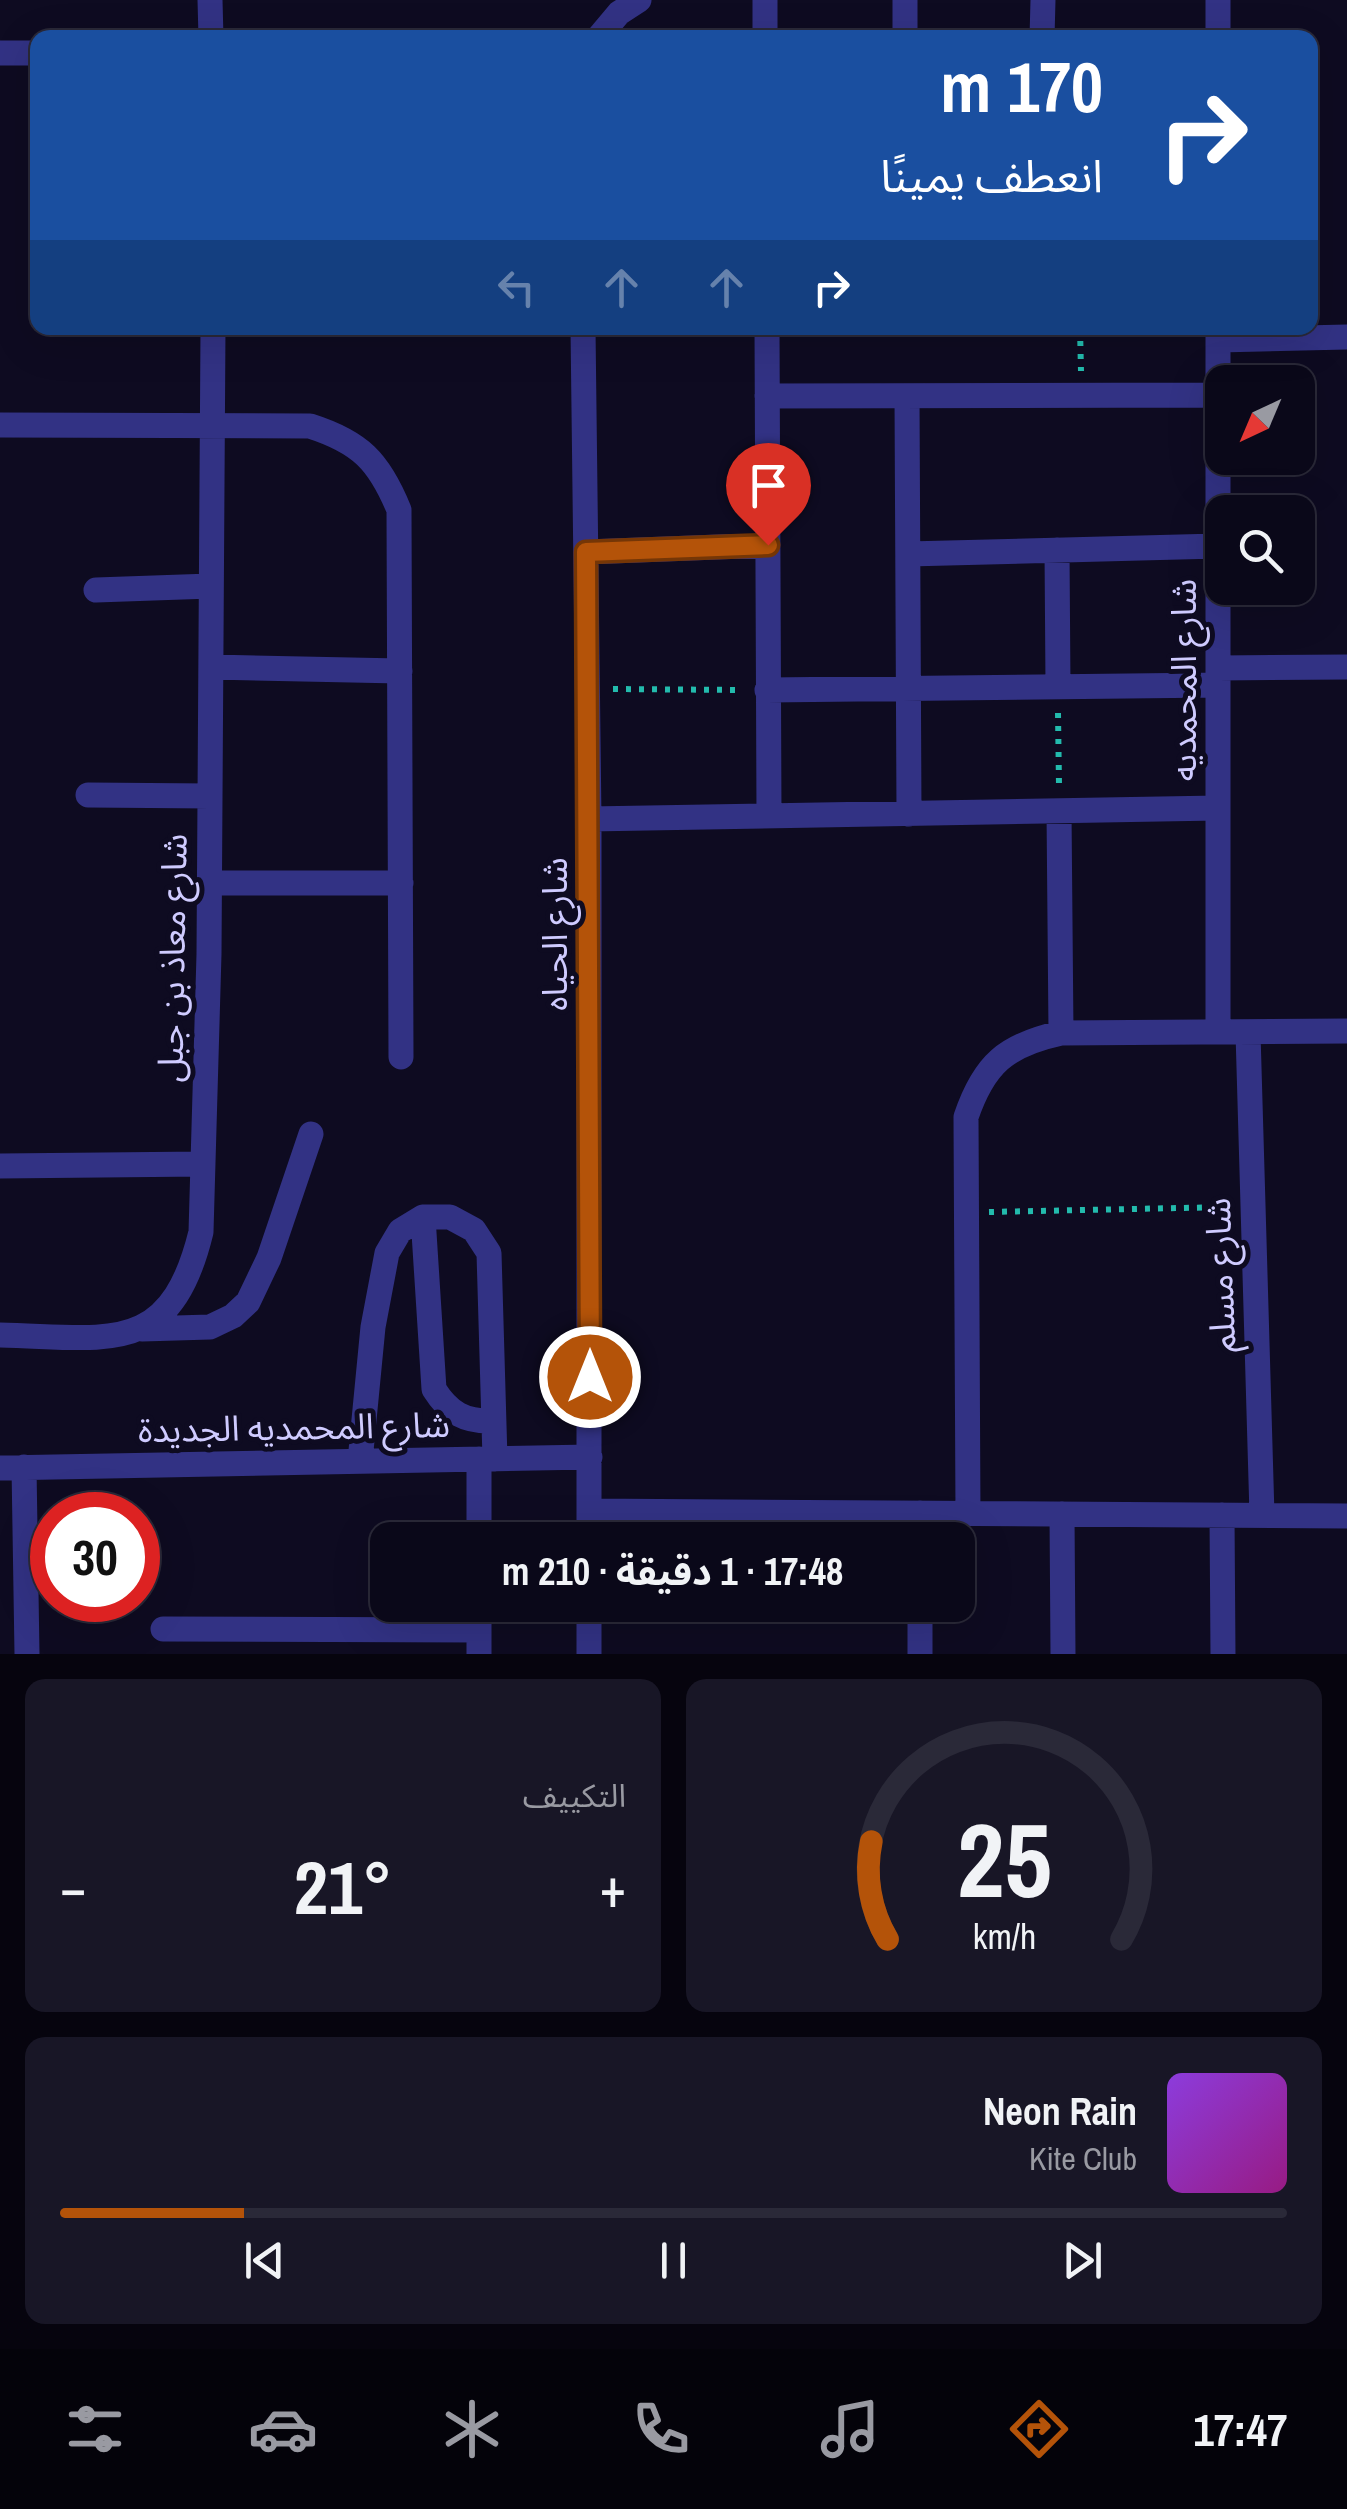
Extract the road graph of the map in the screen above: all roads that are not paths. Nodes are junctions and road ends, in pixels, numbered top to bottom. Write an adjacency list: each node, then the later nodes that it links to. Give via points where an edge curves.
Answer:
1 (210, 0): 7 (street)
2 (639, 0): 8 (street)
3 (765, 0): 9 (street)
4 (905, 0): 10 (street)
5 (1043, 0): 11 (street)
6 (1218, 0): 12 (street)
7 (211, 30)
8 (604, 30)
9 (765, 30)
10 (905, 30)
11 (1042, 30)
12 (1218, 30)
13 (0, 53): 14 (street)
14 (30, 54)
15 (214, 335): 26 (street, شارع معاذ بن جبل)
16 (583, 335): 30 (street, شارع الحياه)
17 (767, 335): 23 (street)
18 (1218, 335): 21 (street, شارع المحمديه)
19 (1282, 335): 20 (street)
20 (1347, 336)
21 (1218, 365)
22 (1205, 395): 24 (street)
23 (768, 396): 24 (street); 27 (street)
24 (908, 396): 31 (street)
25 (0, 424): 26 (street)
26 (214, 426): 32 (street, شارع معاذ بن جبل); 37 (street, via 310,426 367,454 387,479 398,510)
27 (768, 545): 30 (street); 41 (street)
28 (1205, 546): 29 (street)
29 (1057, 550): 31 (street); 39 (street)
30 (586, 552): 48 (street, شارع الحياه)
31 (908, 554): 40 (street)
32 (211, 586): 33 (street); 35 (street, شارع معاذ بن جبل)
33 (96, 590)
34 (1218, 605): 38 (street, شارع المحمديه)
35 (211, 666): 37 (street); 43 (street, شارع معاذ بن جبل)
36 (1347, 667): 38 (street)
37 (400, 671): 50 (street)
38 (1217, 676): 39 (street); 44 (street, شارع المحمديه)
39 (1058, 686): 40 (street)
40 (908, 688): 41 (street); 46 (street)
41 (767, 690): 47 (street)
42 (88, 795): 43 (street)
43 (210, 796): 49 (street, شارع معاذ بن جبل)
44 (1218, 808): 45 (street); 52 (street, شارع المحمديه)
45 (1059, 810): 46 (street); 53 (street)
46 (910, 814): 47 (street)
47 (769, 816): 48 (street)
48 (589, 819): 63 (street, شارع الحياه)
49 (210, 883): 50 (street); 57 (street, شارع معاذ بن جبل)
50 (400, 883): 55 (street)
51 (1347, 1031): 54 (street)
52 (1218, 1032): 53 (street); 54 (street)
53 (1061, 1033): 69 (street, via 1028,1040 998,1058 977,1085 966,1117)
54 (1248, 1033): 71 (street, شارع مسلم)
55 (401, 1057)
56 (311, 1134): 60 (street, via 270,1258 248,1302 210,1327)
57 (203, 1164): 58 (street); 60 (street, شارع معاذ بن جبل, via 193,1266 164,1314)
58 (0, 1166)
59 (424, 1218): 62 (street, via 434,1389 458,1416); 62 (street, via 450,1217 474,1230 488,1253); 65 (street, via 400,1231 387,1254)
60 (142, 1329): 61 (street, via 117,1337)
61 (0, 1335)
62 (493, 1421): 64 (street)
63 (590, 1457): 64 (street, شارع المحمديه الجديدة); 67 (street, شارع الحياه)
64 (487, 1459): 65 (street, شارع المحمديه الجديدة); 74 (street)
65 (360, 1462): 66 (street, شارع المحمديه الجديدة)
66 (12, 1468): 82 (street)
67 (590, 1511): 68 (street); 75 (street, شارع الحياه)
68 (920, 1513): 69 (street); 76 (street)
69 (968, 1514): 70 (street)
70 (1062, 1514): 72 (street); 85 (street)
71 (1262, 1515): 72 (street); 73 (street)
72 (1222, 1516): 86 (street)
73 (1347, 1516)
74 (482, 1522)
75 (590, 1522)
76 (920, 1522)
77 (589, 1622): 83 (street)
78 (920, 1622): 84 (street)
79 (163, 1629): 81 (street)
80 (480, 1630): 81 (street)
81 (282, 1642)
82 (26, 1654)
83 (589, 1654)
84 (920, 1654)
85 (1064, 1654)
86 (1223, 1654)

